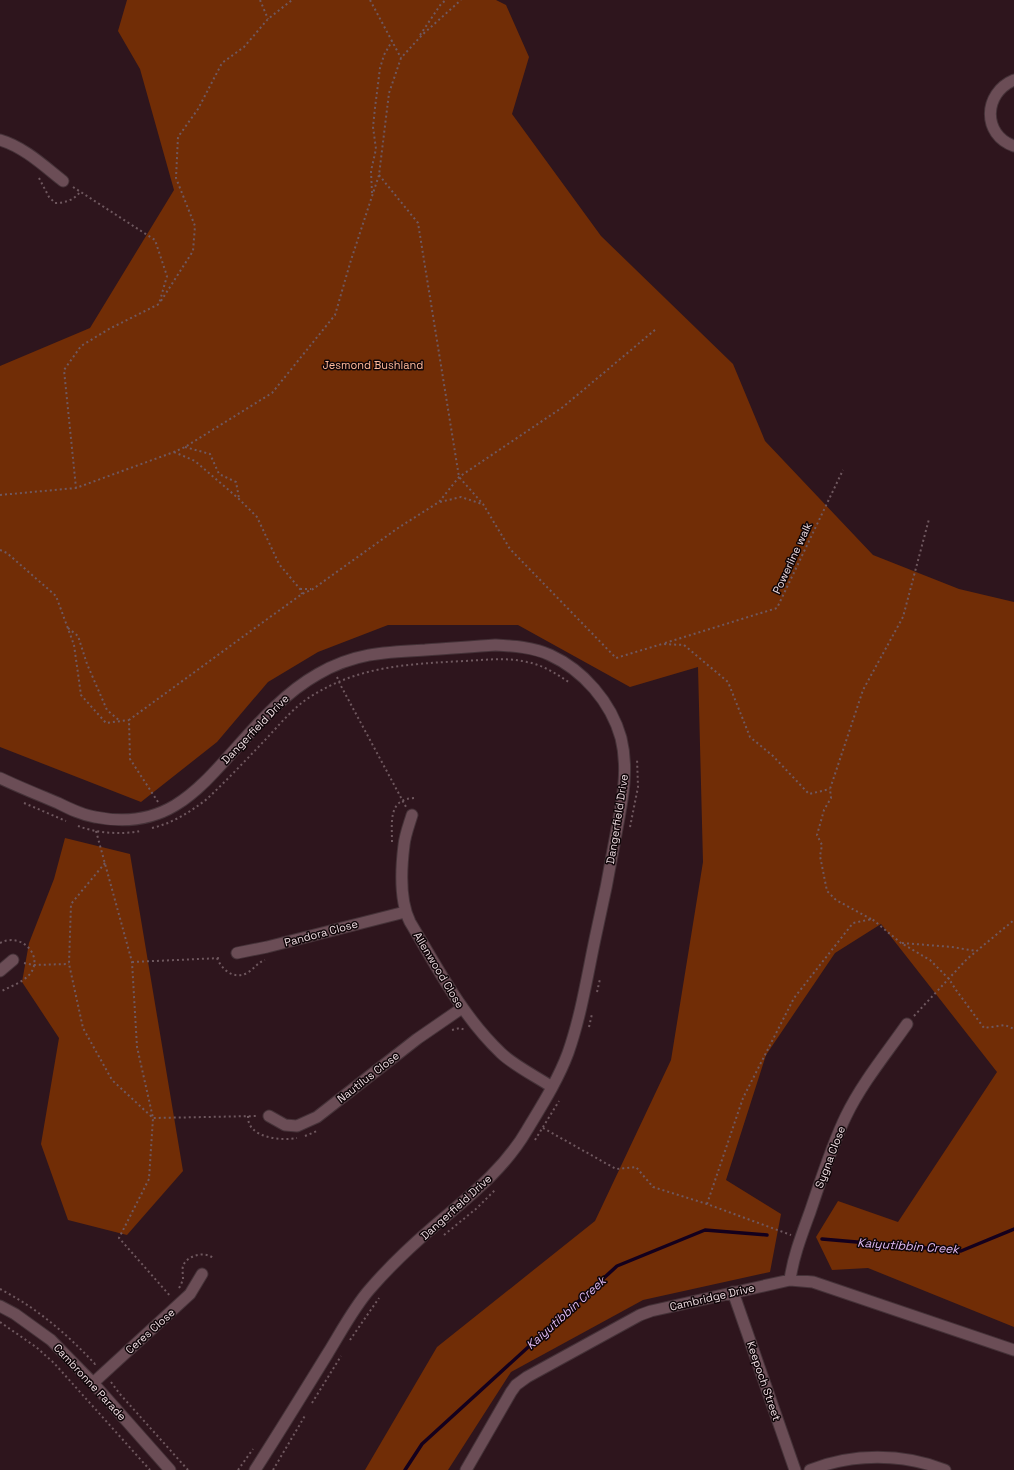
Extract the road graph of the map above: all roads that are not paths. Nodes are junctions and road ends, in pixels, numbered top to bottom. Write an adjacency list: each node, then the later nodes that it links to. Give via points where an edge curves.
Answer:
1 (1014, 80): 3 (street, via 1001,88 991,106 991,119)
2 (0, 140): 6 (street, via 30,154)
3 (1003, 140): 4 (street); 5 (street)
4 (1014, 146)
5 (1014, 156)
6 (63, 181)
7 (0, 778): 15 (street, Dangerfield Drive, via 94,817 126,820 144,818 164,811 206,782 284,697 317,674 356,657 379,652 494,645 548,654 582,676 608,710 620,736 625,777 608,876 578,1016 568,1053)
8 (412, 815): 9 (street, Allenwood Close, via 404,844 402,879)
9 (405, 912): 10 (street, Pandora Close, via 267,948); 13 (street, Allenwood Close)
10 (237, 952)
11 (13, 960): 12 (street)
12 (0, 971)
13 (462, 1008): 15 (street, Allenwood Close, via 480,1032 502,1054); 16 (street, Nautilus Close, via 417,1039 317,1117 297,1126 285,1124)
14 (907, 1024): 18 (street, Sygna Close, via 847,1114 833,1143 801,1238)
15 (552, 1087): 24 (street, Dangerfield Drive, via 526,1132 505,1160 477,1190 394,1263 368,1291)
16 (269, 1116)
17 (202, 1274): 22 (street, Ceres Close, via 190,1294)
18 (790, 1280): 19 (street, Cambridge Drive); 21 (street, Cambridge Drive, via 813,1282)
19 (733, 1292): 25 (street, Cambridge Drive, via 640,1314 521,1381 511,1392); 26 (street, Keepoch Street)
20 (0, 1306): 22 (street, Cambronne Parade, via 51,1340)
21 (1014, 1350)
22 (93, 1383): 23 (street, Cambronne Parade)
23 (170, 1470)
24 (255, 1470)
25 (466, 1470)
26 (795, 1470)
27 (810, 1470): 28 (street, via 839,1461 869,1457 898,1459)
28 (945, 1470)

